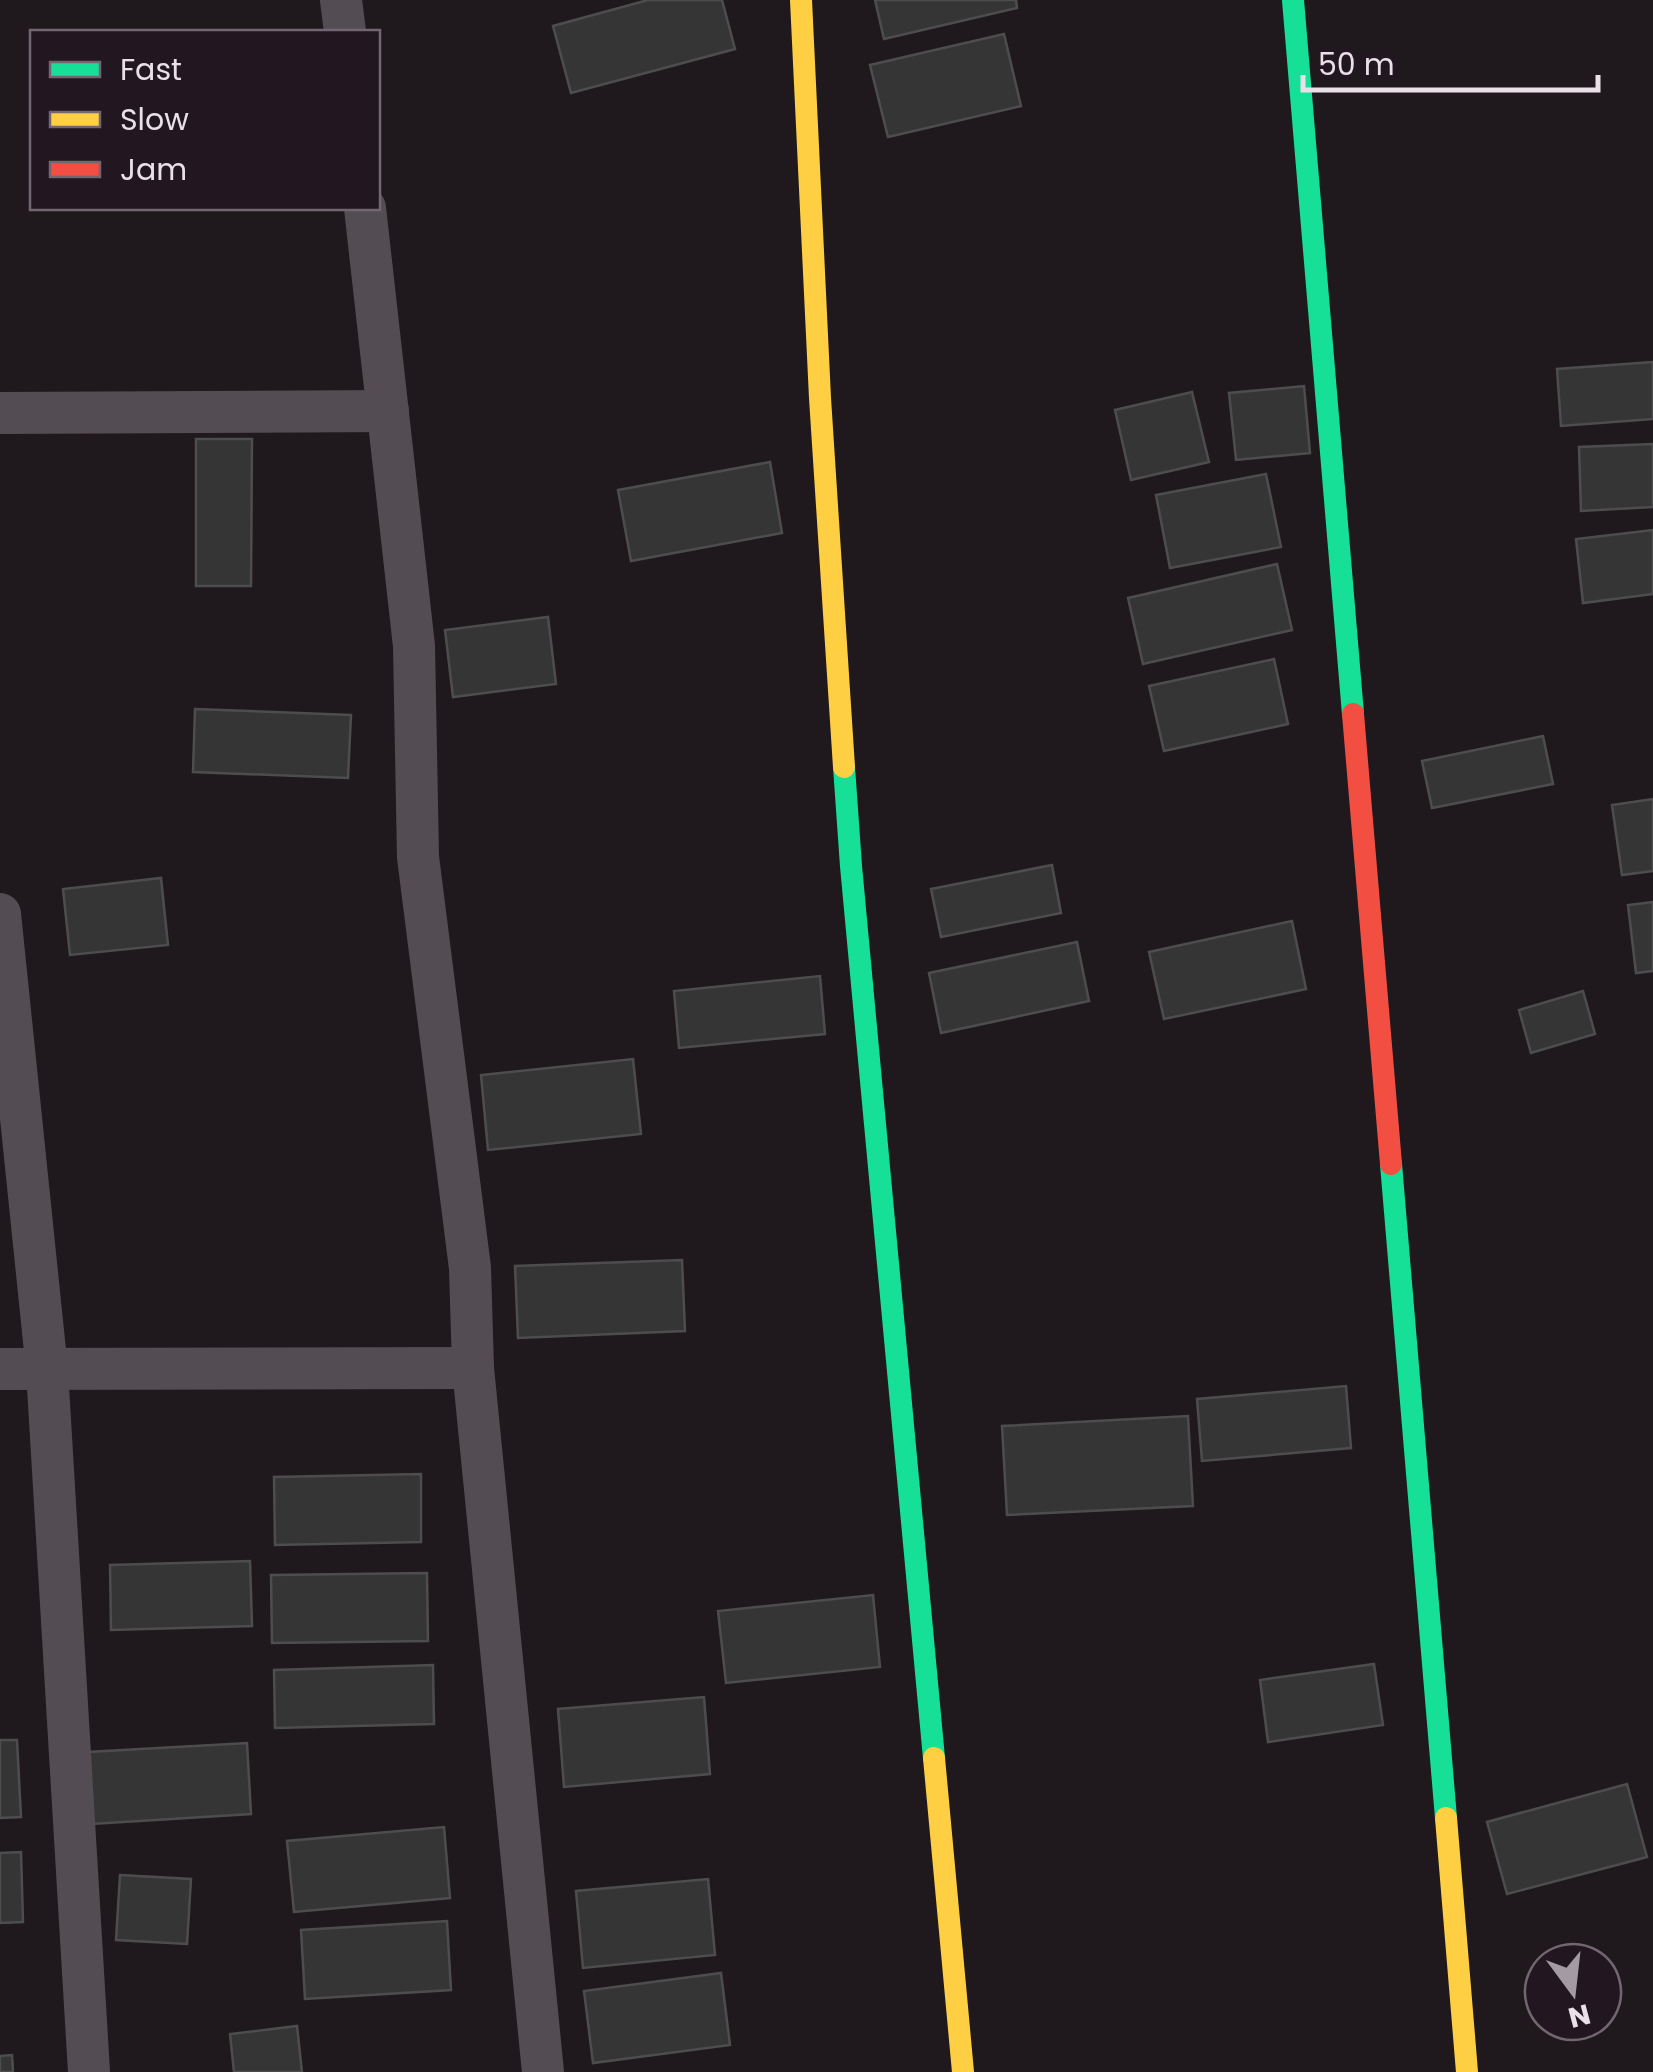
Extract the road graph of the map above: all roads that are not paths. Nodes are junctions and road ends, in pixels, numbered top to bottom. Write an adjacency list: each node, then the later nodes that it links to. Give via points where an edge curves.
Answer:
1 (341, 0): 4 (street)
2 (801, 0): 14 (street, via 851,866)
3 (1292, 0): 15 (street)
4 (345, 30)
5 (365, 210): 6 (street)
6 (388, 411): 7 (street); 9 (street, via 414,646 418,858 470,1268)
7 (0, 413)
8 (0, 914): 11 (street)
9 (473, 1368): 11 (street); 13 (street)
10 (0, 1369): 11 (street)
11 (47, 1370): 12 (street)
12 (89, 2072)
13 (543, 2072)
14 (963, 2072)
15 (1466, 2072)

